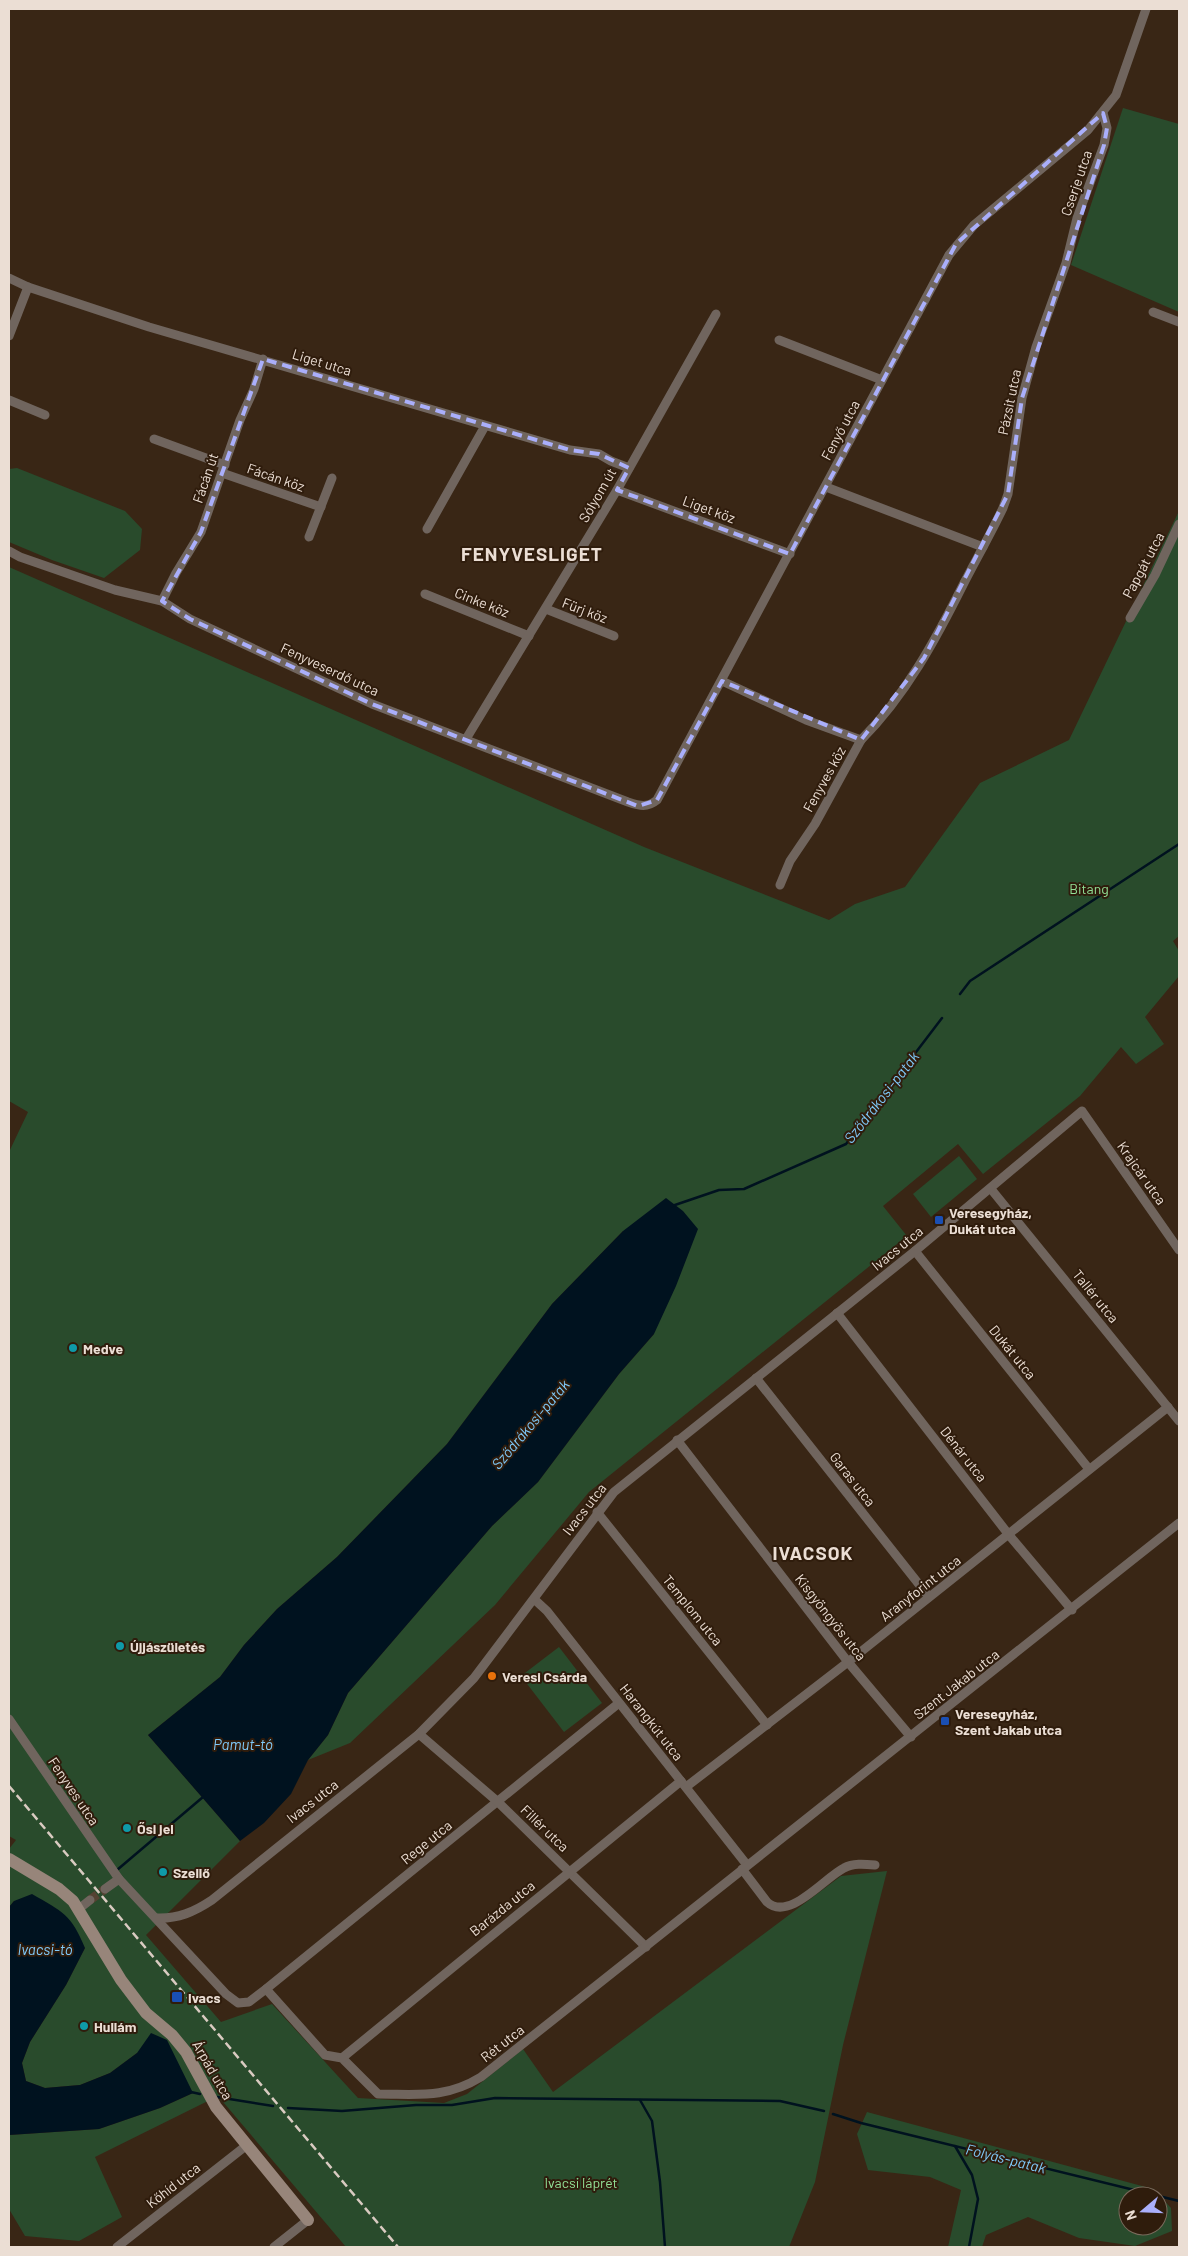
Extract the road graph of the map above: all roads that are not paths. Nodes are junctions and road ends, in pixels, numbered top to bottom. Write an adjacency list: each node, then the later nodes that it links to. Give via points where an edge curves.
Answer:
1 (1146, 9): 2 (street, Fenyő utca, via 1122,82)
2 (1103, 113): 3 (street, Cserje utca, via 1106,136 1077,218); 12 (street, Fenyő utca, via 1088,130 985,215 956,244)
3 (1066, 263): 26 (street, Pázsit utca, via 1022,398 1008,494)
4 (9, 278): 5 (street, Liget utca)
5 (28, 287): 9 (street); 11 (street, Liget utca, via 149,327)
6 (1153, 312): 8 (street)
7 (716, 314): 17 (street, Sólyom út)
8 (1179, 322)
9 (9, 336)
10 (779, 340): 12 (street)
11 (263, 359): 15 (street, Liget utca); 18 (street, Fácán út)
12 (882, 380): 20 (street, Fenyő utca)
13 (9, 400): 14 (street)
14 (45, 415)
15 (485, 426): 17 (street, Liget utca, via 570,450 600,454); 24 (street)
16 (154, 439): 18 (street, Fácán köz)
17 (629, 468): 21 (street, Sólyom út)
18 (223, 469): 22 (street, Fácán köz); 30 (street, Fácán út, via 201,532)
19 (332, 478): 22 (street)
20 (826, 487): 26 (street); 28 (street, Fenyő utca)
21 (617, 490): 28 (street, Liget köz); 31 (street, Sólyom út)
22 (321, 507): 25 (street)
23 (1179, 524): 32 (street, Papgát utca)
24 (427, 529)
25 (309, 537)
26 (983, 547): 37 (street, Pázsit utca, via 924,658 893,703)
27 (9, 551): 30 (street, Fenyveserdő utca, via 115,590)
28 (790, 554): 35 (street, Fenyő utca)
29 (425, 594): 33 (street, Cinke köz)
30 (162, 601): 36 (street, Fenyveserdő utca, via 190,619 372,704)
31 (546, 609): 33 (street, Sólyom út); 34 (street, Fürj köz)
32 (1130, 618)
33 (529, 636): 36 (street, Sólyom út)
34 (614, 636)
35 (722, 682): 37 (street, Fenyves köz, via 806,720); 38 (street, Fenyő utca, via 657,800)
36 (466, 738): 38 (street, Fenyveserdő utca)
37 (861, 740): 39 (street, Fenyves köz, via 815,824 790,861)
38 (642, 807)
39 (780, 885)
40 (1082, 1111): 41 (street, Ivacs utca); 42 (street, Krajcár utca)
41 (992, 1189): 43 (street, Ivacs utca); 46 (street, Tallér utca)
42 (1179, 1250)
43 (915, 1251): 44 (street, Ivacs utca); 49 (street, Dukát utca)
44 (837, 1313): 45 (street, Ivacs utca); 52 (street, Dénár utca)
45 (756, 1378): 48 (street, Ivacs utca); 53 (street, Garas utca)
46 (1168, 1407): 47 (street, Tallér utca); 49 (street, Aranyforint utca)
47 (1179, 1421)
48 (677, 1440): 50 (street, Ivacs utca, via 614,1492); 56 (street, Kisgyöngyös utca)
49 (1089, 1469): 52 (street, Aranyforint utca)
50 (597, 1512): 54 (street, Ivacs utca); 59 (street, Templom utca)
51 (1179, 1523): 55 (street, Szent Jakab utca)
52 (1009, 1535): 53 (street, Aranyforint utca); 55 (street, Dénár utca)
53 (929, 1598): 56 (street, Aranyforint utca)
54 (534, 1599): 57 (street, Harangkút utca); 60 (street, Ivacs utca, via 474,1678)
55 (1072, 1610): 61 (street, Szent Jakab utca)
56 (848, 1662): 59 (street, Aranyforint utca); 61 (street, Kisgyöngyös utca)
57 (619, 1703): 62 (street, Harangkút utca); 63 (street, Rege utca)
58 (9, 1719): 68 (street, Fenyves utca)
59 (767, 1725): 62 (street, Aranyforint utca)
60 (419, 1734): 63 (street, Fillér utca); 72 (street, Ivacs utca, via 212,1900 178,1917)
61 (911, 1737): 66 (street, Szent Jakab utca)
62 (683, 1784): 66 (street, Harangkút utca); 67 (street, Barázda utca)
63 (498, 1802): 67 (street, Fillér utca); 74 (street, Rege utca)
64 (9, 1859): 71 (street, Árpád utca, via 59,1889)
65 (875, 1865): 66 (street, Harangkút utca, via 854,1864 843,1868 795,1904 782,1908 772,1907 767,1902)
66 (744, 1867): 73 (street, Rét utca)
67 (570, 1870): 73 (street, Fillér utca); 76 (street, Barázda utca)
68 (119, 1879): 69 (street); 72 (street, Fenyves utca)
69 (105, 1889)
70 (90, 1900): 71 (street)
71 (80, 1908): 77 (street, Árpád utca, via 121,1980 146,2013 180,2043 209,2097)
72 (156, 1918): 75 (street, Fenyves utca, via 226,1994 238,2003)
73 (646, 1947): 76 (street, Rét utca, via 463,2088 440,2094 378,2094)
74 (266, 1989): 75 (street, Rege utca); 76 (street, Rét utca, via 325,2056)
75 (249, 2002)
76 (342, 2058)
77 (247, 2145): 78 (street, Árpád utca); 79 (street, Kőhíd utca)
78 (308, 2220): 80 (street)
79 (116, 2247)
80 (274, 2247)

